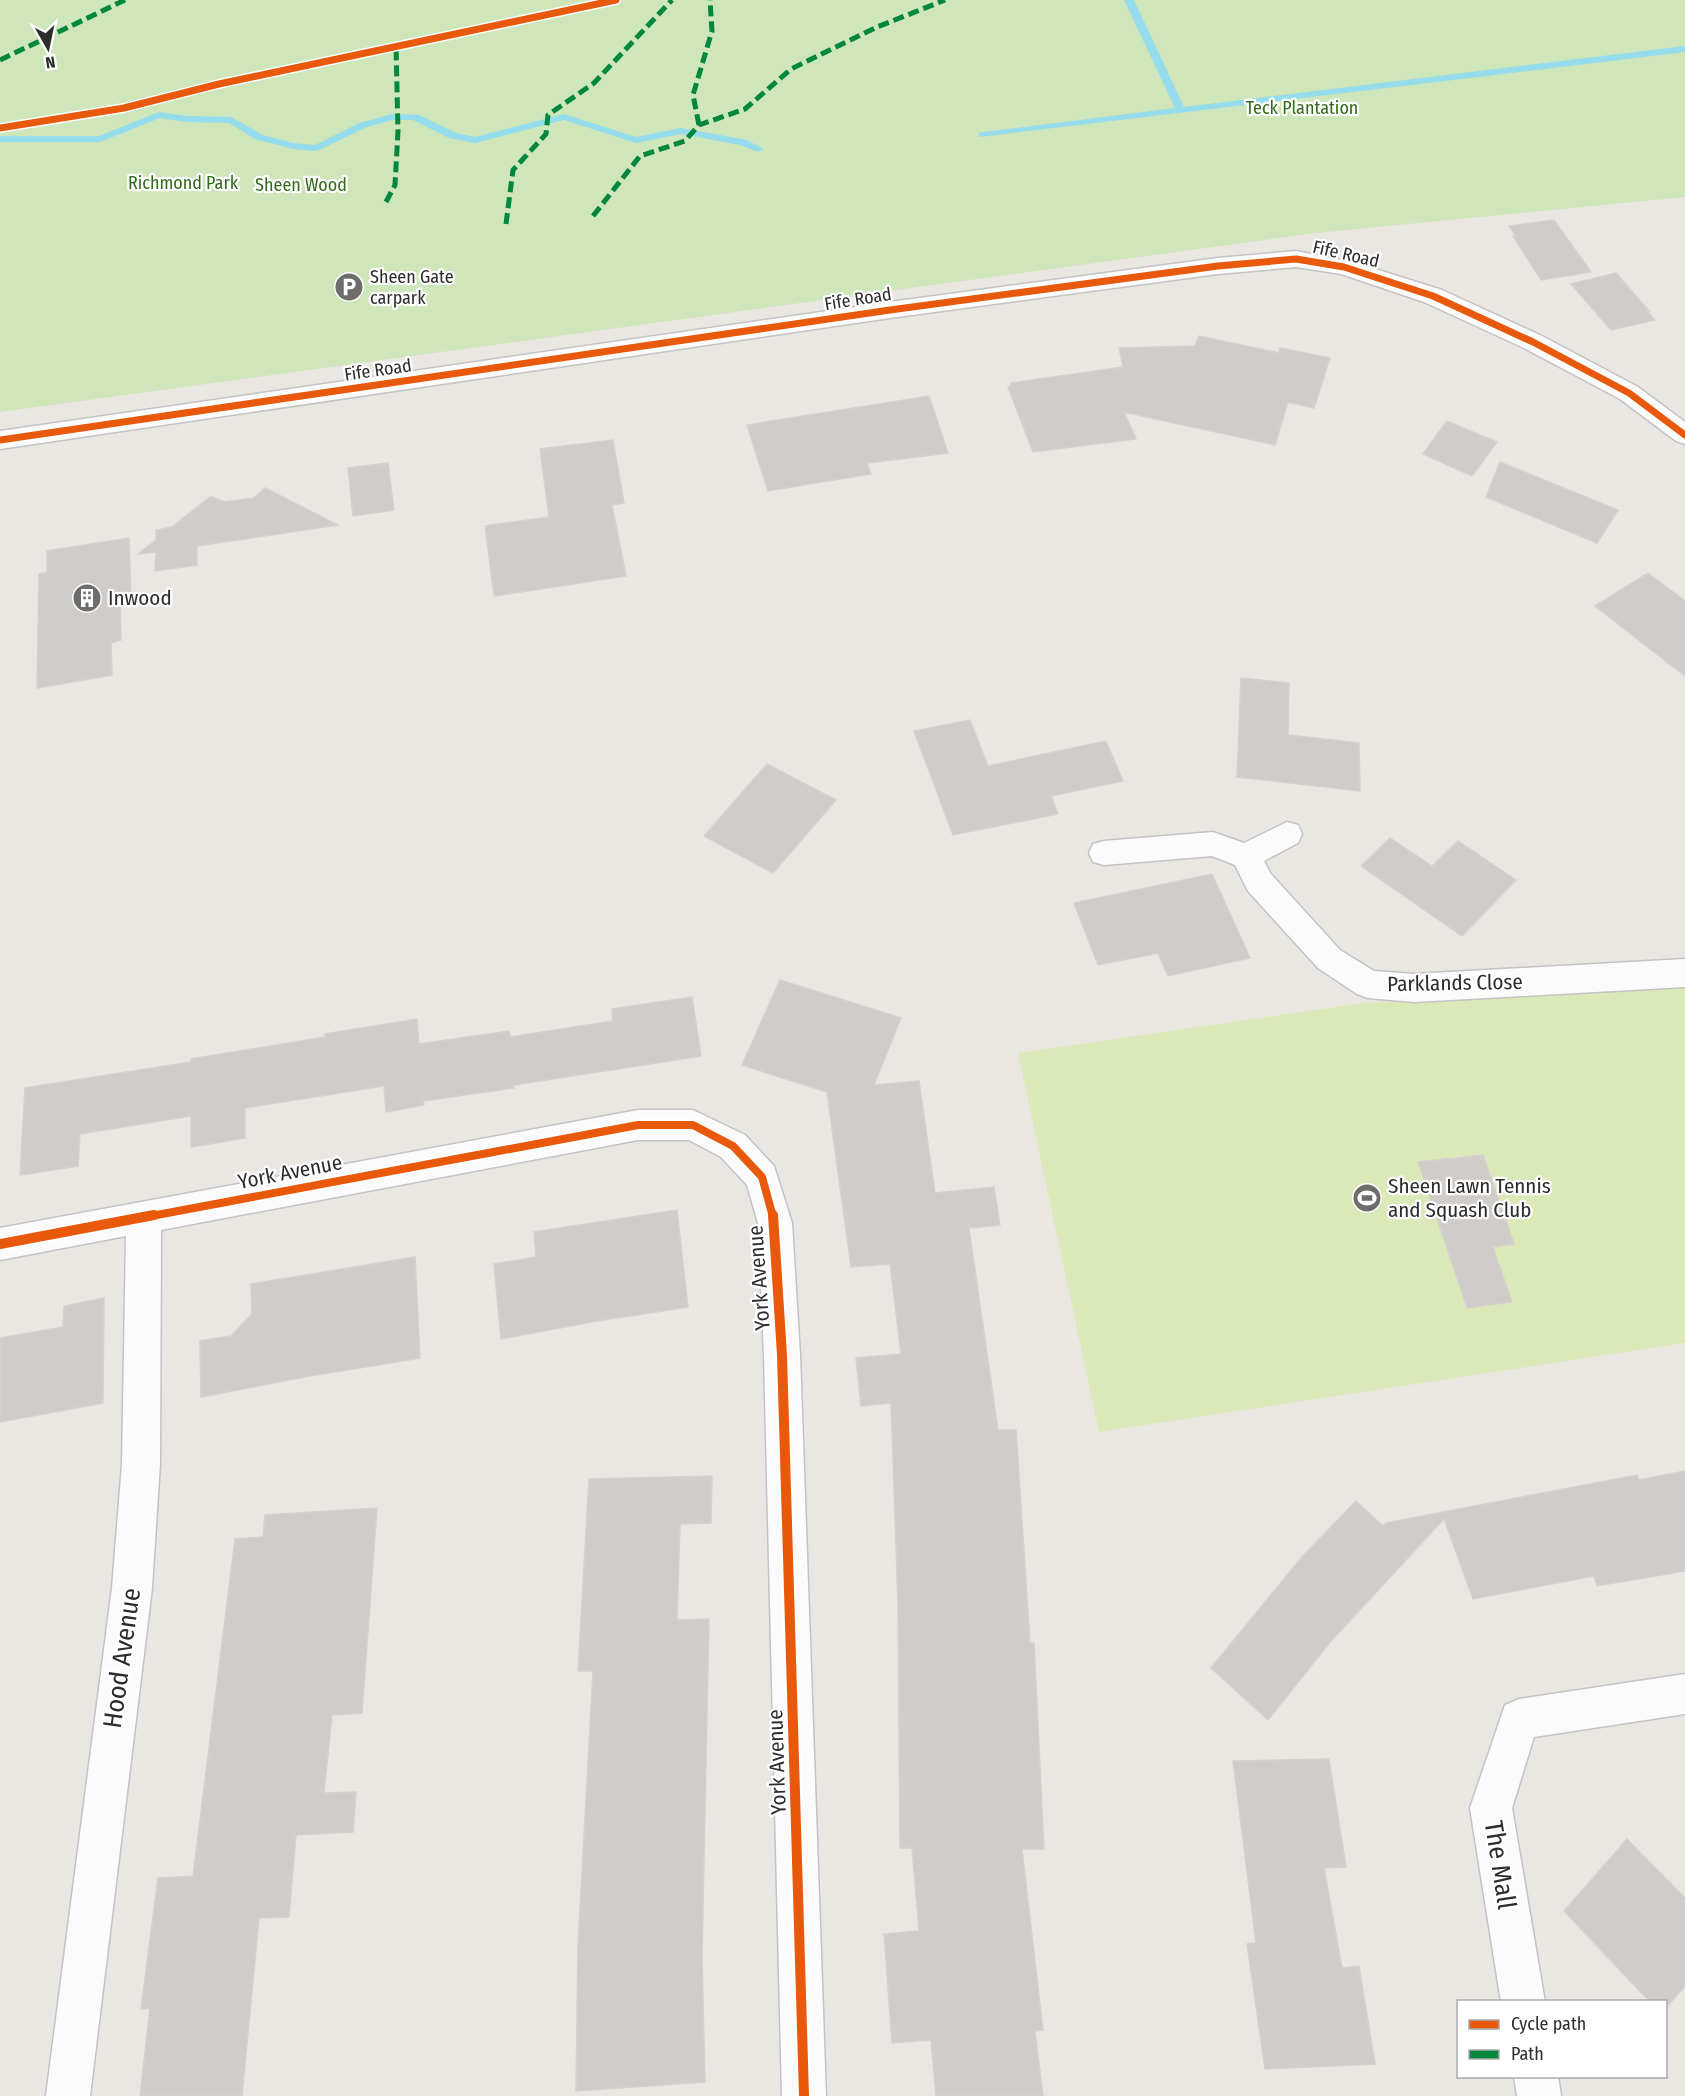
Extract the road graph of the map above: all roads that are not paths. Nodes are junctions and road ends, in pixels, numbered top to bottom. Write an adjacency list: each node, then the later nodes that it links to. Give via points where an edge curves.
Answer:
1 (1685, 435): 2 (street, Fife Road, via 1629,393 1533,342 1433,296 1344,267 1296,259 890,310)
2 (0, 440)
3 (1287, 834): 5 (street)
4 (1104, 853): 5 (street, via 1213,844)
5 (1246, 856): 6 (street, Parklands Close, via 1259,882 1329,959 1368,984 1414,988)
6 (1685, 973)
7 (144, 1218): 8 (street, York Avenue); 12 (street, Hood Avenue, via 141,1464 132,1588); 13 (street, York Avenue, via 638,1125 693,1125 733,1146 762,1177 775,1223 782,1354)
8 (0, 1244)
9 (1685, 1694): 10 (street, The Mall, via 1519,1719 1491,1808)
10 (1523, 2000)
11 (1536, 2078): 14 (street)
12 (68, 2096)
13 (804, 2096)
14 (1539, 2096)

